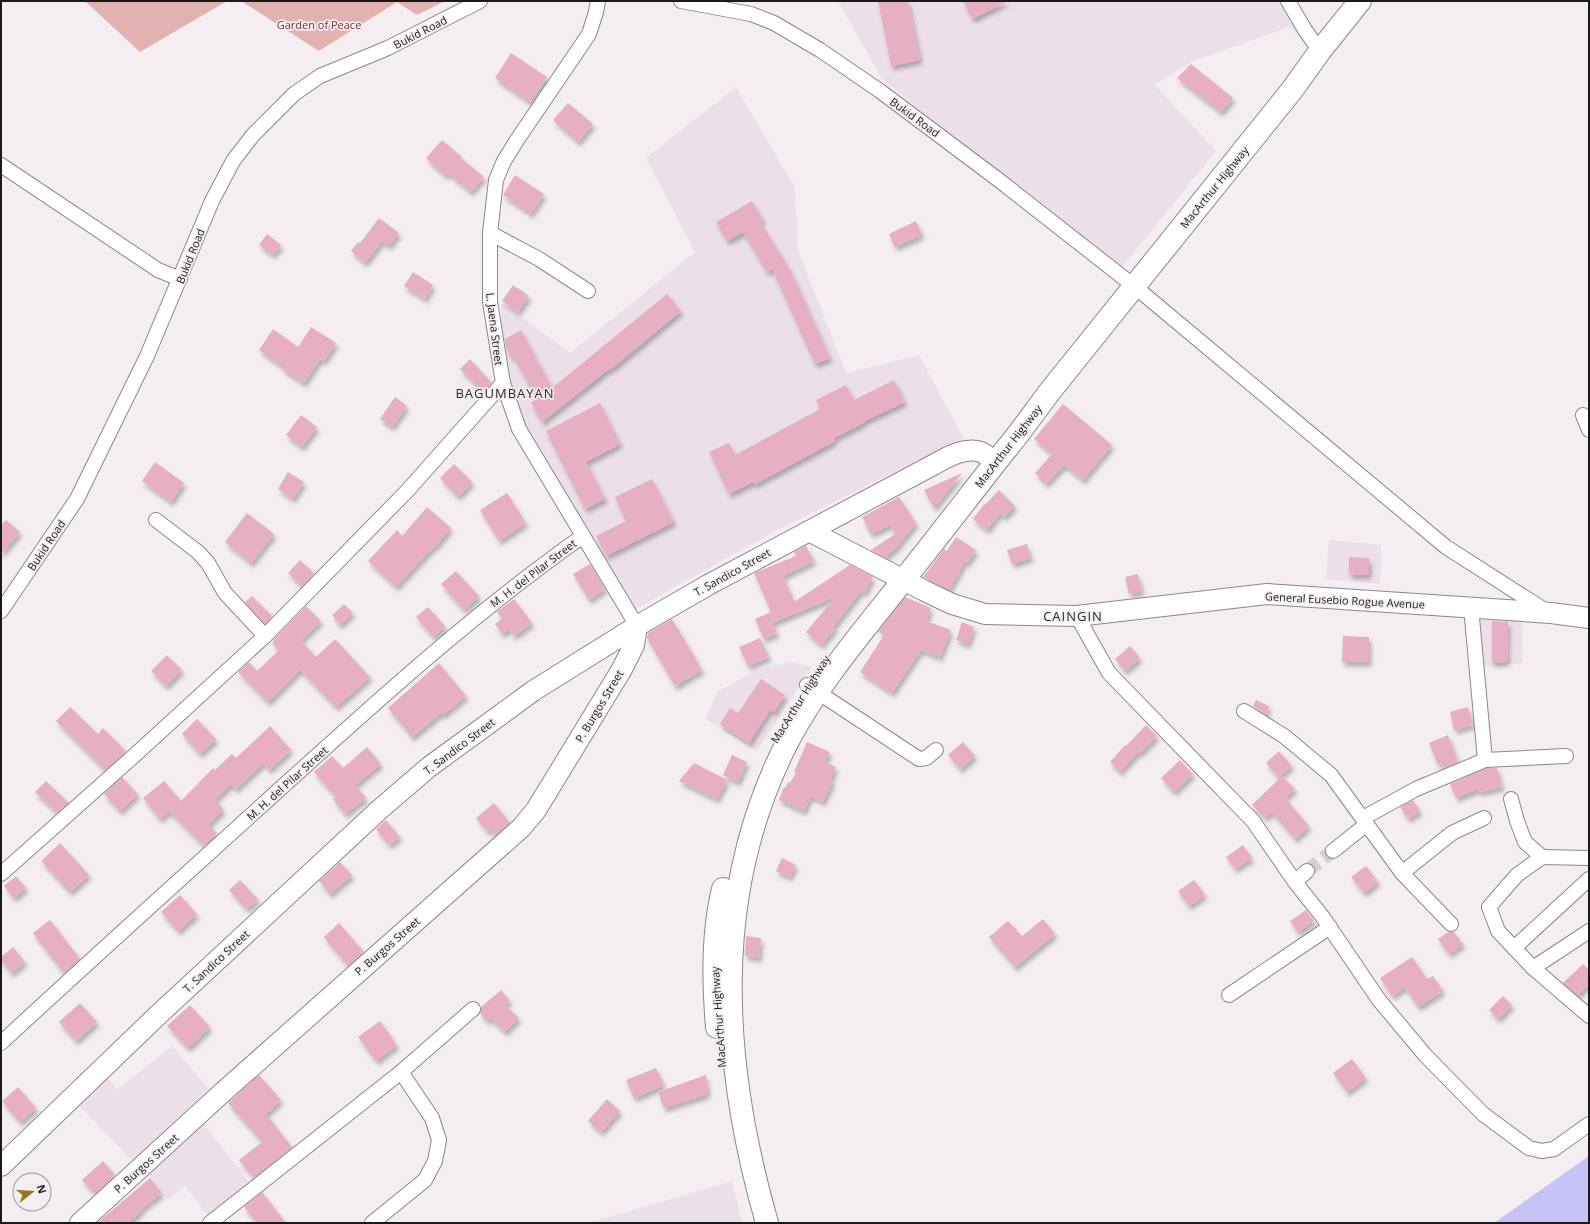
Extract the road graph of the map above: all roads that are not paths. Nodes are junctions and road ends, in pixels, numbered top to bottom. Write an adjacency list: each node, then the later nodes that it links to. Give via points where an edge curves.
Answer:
1 (480, 1): 9 (street, Bukid Road, via 388,48 320,76 294,94 253,135 233,161 212,201)
2 (598, 1): 8 (street, L. Jaena Street, via 589,34 504,161 496,180)
3 (681, 1): 10 (street, Bukid Road, via 750,14 774,23 820,50 935,131)
4 (1288, 1): 6 (street)
5 (1360, 1): 6 (highway, MacArthur Highway)
6 (1320, 51): 10 (highway, MacArthur Highway, via 1292,90)
7 (1, 165): 9 (street, via 158,270)
8 (490, 233): 11 (street, via 539,259); 12 (street, L. Jaena Street, via 490,302)
9 (180, 279): 21 (street, Bukid Road, via 147,356 77,499)
10 (1129, 283): 15 (highway, MacArthur Highway, via 1116,311 1052,390 1018,413); 22 (street, Bukid Road, via 1446,547)
11 (588, 291)
12 (503, 384): 18 (street, L. Jaena Street, via 519,429); 26 (street, via 408,490)
13 (1583, 415): 14 (street)
14 (1589, 430)
15 (991, 458): 17 (main road, T. Sandico Street, via 980,451 972,450 947,458); 19 (highway, MacArthur Highway)
16 (156, 520): 26 (street, via 198,552 208,563 225,594)
17 (809, 531): 19 (main road, General Eusebio Rogue Avenue); 25 (main road, T. Sandico Street)
18 (583, 536): 25 (street, L. Jaena Street); 51 (street, M. H. del Pilar Street, via 451,636)
19 (896, 577): 23 (main road, General Eusebio Rogue Avenue, via 952,604 985,614); 27 (highway, MacArthur Highway, via 847,651)
20 (1472, 608): 22 (main road, General Eusebio Rogue Avenue); 23 (main road, General Eusebio Rogue Avenue, via 1267,594); 31 (street)
21 (1, 611)
22 (1548, 613): 24 (main road, General Eusebio Rogue Avenue)
23 (1077, 616): 42 (street, via 1109,673 1253,821)
24 (1589, 618)
25 (637, 626): 54 (main road, T. Sandico Street, via 533,691 423,772 157,1016); 55 (main road, P. Burgos Street, via 634,645 622,669 536,810 521,828 223,1092)
26 (265, 636): 40 (street)
27 (812, 688): 29 (street, via 919,759 926,758); 58 (highway, MacArthur Highway, via 770,746 748,799 738,828 716,931 715,992 721,1070); 59 (highway, MacArthur Highway, via 762,798 741,869 732,932 730,998 735,1063 752,1163)
28 (1244, 711): 34 (street, via 1284,736 1331,776)
29 (936, 750)
30 (1566, 756): 31 (street)
31 (1485, 760): 34 (street, via 1416,789)
32 (1511, 799): 36 (street, via 1516,821 1525,842)
33 (1484, 818): 39 (street, via 1452,833)
34 (1365, 821): 35 (street); 39 (street)
35 (1333, 851)
36 (1542, 857): 37 (street); 46 (street, via 1517,875 1489,907 1498,931)
37 (1589, 858)
38 (1307, 871): 42 (street)
39 (1402, 873): 43 (street)
40 (1, 874)
41 (1589, 879): 46 (street)
42 (1295, 882): 44 (street)
43 (1451, 924)
44 (1330, 927): 48 (street); 53 (street, via 1379,1000 1425,1055 1483,1114 1529,1148 1542,1151 1554,1149)
45 (1589, 931): 47 (street)
46 (1514, 948): 47 (street)
47 (1533, 968): 50 (street)
48 (1229, 995)
49 (473, 1009): 52 (street)
50 (1588, 1012)
51 (1, 1043)
52 (401, 1072): 56 (street); 57 (street, via 432,1118 439,1140 435,1161 425,1180)
53 (1589, 1124)
54 (1, 1166)
55 (80, 1223)
56 (210, 1223)
57 (372, 1223)
58 (753, 1223)
59 (768, 1223)

